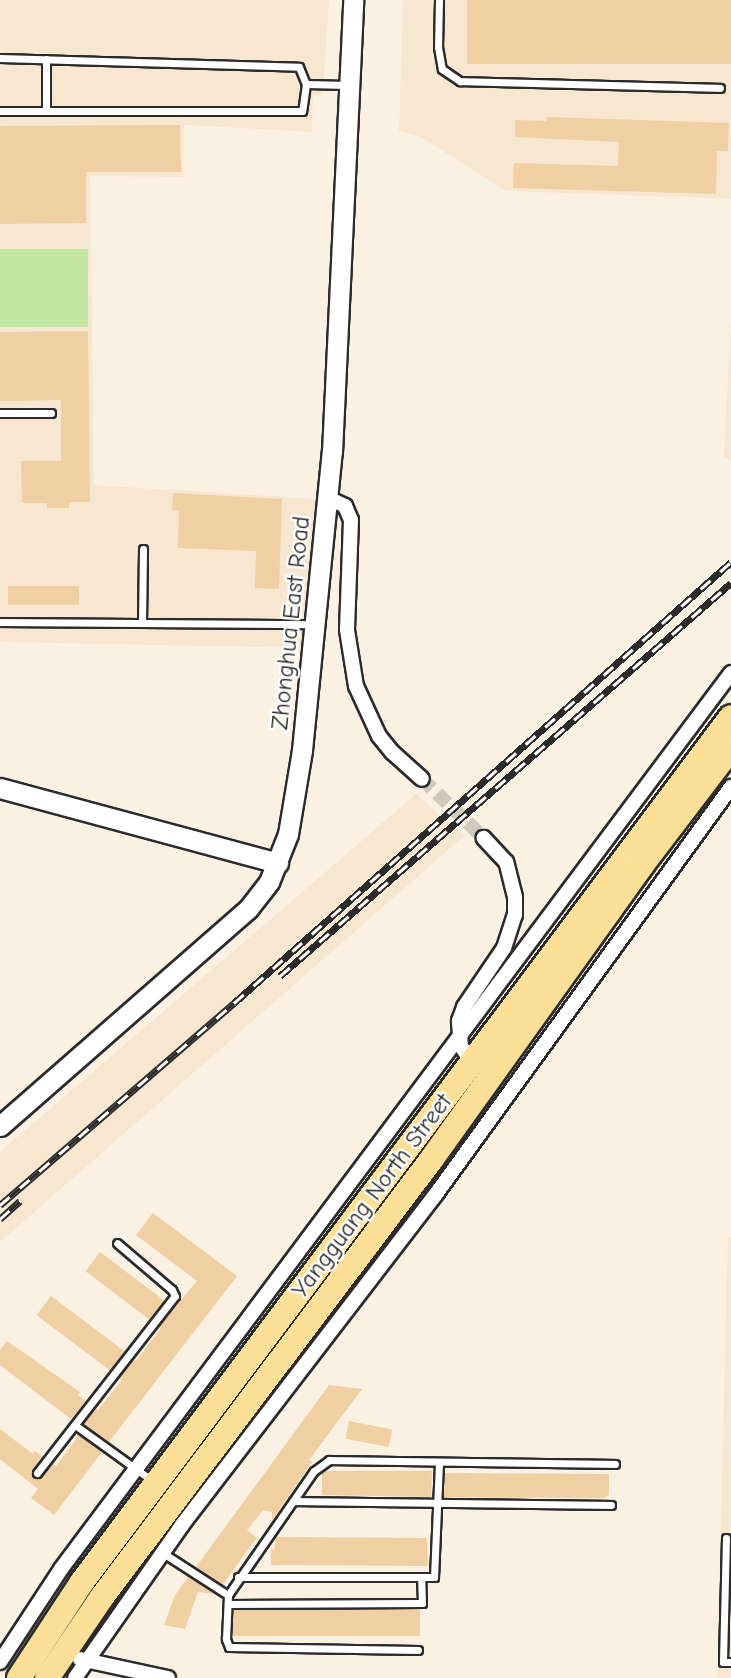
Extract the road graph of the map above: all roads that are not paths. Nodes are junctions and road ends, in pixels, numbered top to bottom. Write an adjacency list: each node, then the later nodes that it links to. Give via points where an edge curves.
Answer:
1 (353, 0): 6 (street, Zhonghua East Road)
2 (439, 0): 7 (lane, via 442,69 460,80)
3 (0, 58): 4 (lane)
4 (46, 59): 5 (lane, via 299,67); 9 (lane)
5 (306, 83): 6 (lane); 9 (lane, via 302,111)
6 (349, 85): 12 (street, Zhonghua East Road)
7 (720, 88)
8 (0, 111): 9 (lane)
9 (46, 111)
10 (0, 413): 11 (lane)
11 (51, 413)
12 (328, 498): 16 (street, Zhonghua East Road); 20 (street, via 345,506 351,520 347,630 356,686 379,736)
13 (143, 549): 15 (lane)
14 (0, 622): 15 (lane)
15 (142, 623): 16 (lane)
16 (317, 624): 24 (street, Zhonghua East Road, via 296,795)
17 (731, 673): 25 (street)
18 (731, 717): 26 (highway, Yangguang North Street)
19 (731, 748): 46 (highway, Yangguang North Street)
20 (422, 779)
21 (731, 787): 39 (street, via 444,1182)
22 (0, 788): 24 (street)
23 (484, 838): 25 (street, via 506,862 515,915 504,948 464,1007)
24 (278, 863): 27 (street, Zhonghua East Road, via 248,909)
25 (459, 1038): 26 (street); 32 (street)
26 (472, 1062): 34 (highway, Yangguang North Street)
27 (0, 1126)
28 (117, 1243): 29 (lane, via 175,1296)
29 (75, 1425): 32 (lane); 33 (lane)
30 (439, 1462): 31 (lane); 35 (lane, via 329,1461 314,1471); 36 (lane)
31 (615, 1464)
32 (135, 1469): 34 (lane); 48 (street, via 41,1596)
33 (37, 1473)
34 (156, 1484): 51 (highway, Yangguang North Street, via 66,1604)
35 (293, 1501): 36 (lane); 40 (lane)
36 (437, 1503): 37 (lane); 41 (lane, via 434,1577)
37 (611, 1505)
38 (726, 1538): 42 (lane)
39 (162, 1552): 43 (lane); 47 (street)
40 (238, 1577): 41 (lane); 43 (lane)
41 (421, 1577): 44 (lane, via 422,1603)
42 (728, 1579): 49 (lane, via 723,1662)
43 (228, 1595): 44 (lane)
44 (228, 1604): 45 (lane, via 229,1647)
45 (418, 1650)
46 (61, 1655): 47 (street); 52 (highway, Yangguang North Street)
47 (88, 1660): 50 (street); 53 (street)
48 (0, 1662)
49 (731, 1662)
50 (136, 1674): 54 (street)
51 (19, 1678)
52 (47, 1678)
53 (75, 1678)
54 (168, 1678)

